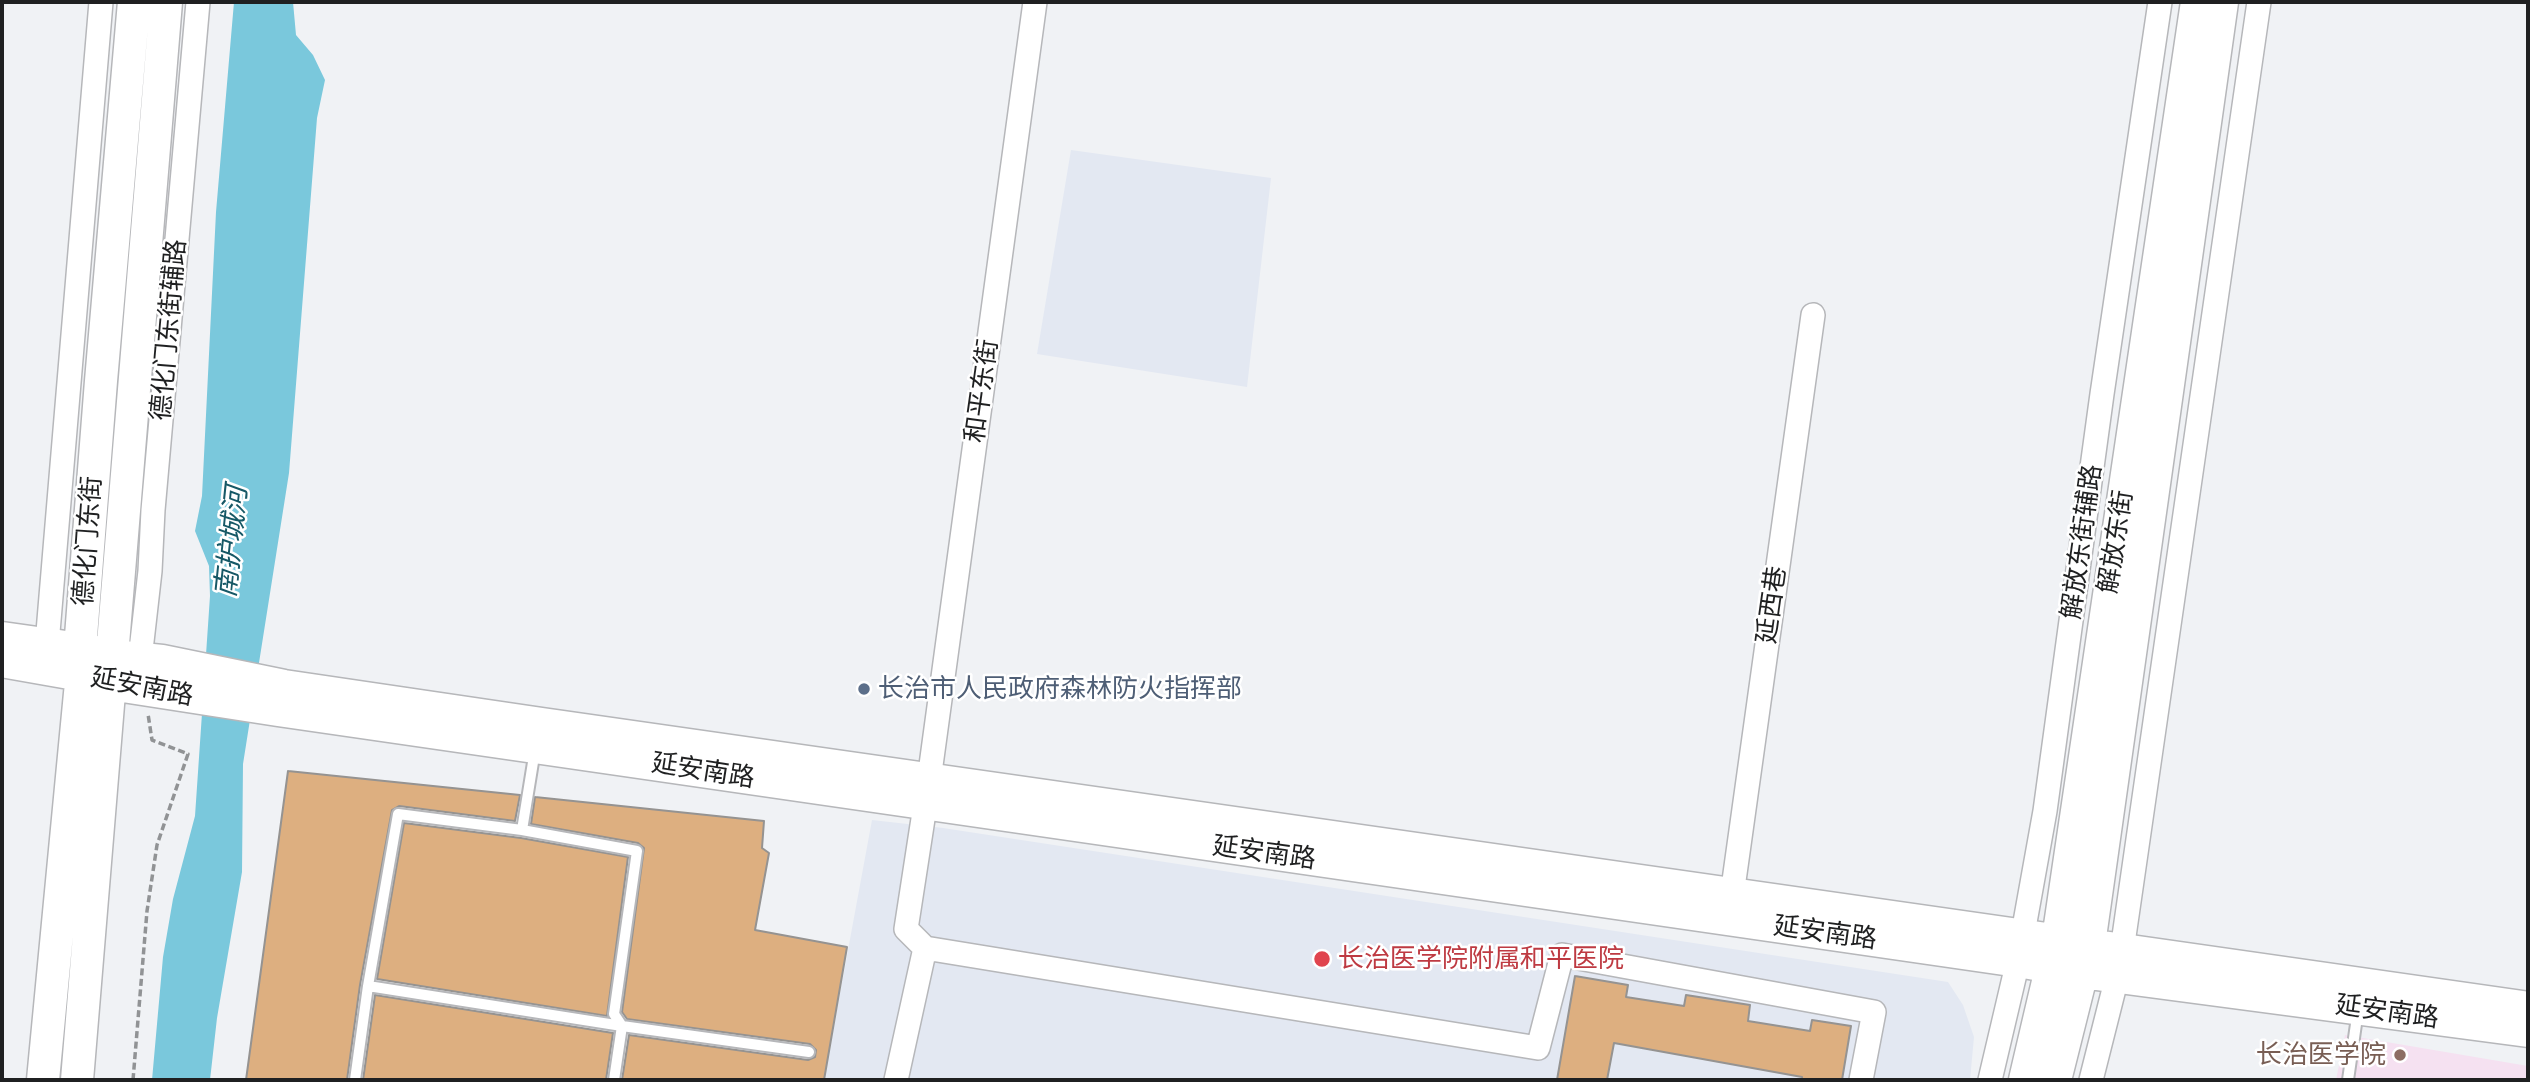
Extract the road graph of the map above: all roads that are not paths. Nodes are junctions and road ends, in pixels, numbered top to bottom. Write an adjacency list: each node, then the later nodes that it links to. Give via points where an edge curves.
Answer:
1 (101, 2): 12 (street)
2 (134, 2): 14 (main road, 德化门东街)
3 (166, 2): 14 (main road, 德化门东街)
4 (198, 2): 14 (street, 德化门东街辅路, via 150,571)
5 (1035, 2): 16 (street, 和平东街)
6 (2160, 2): 20 (street, 解放东街辅路, via 2045,811)
7 (2197, 2): 21 (main road, 解放东街)
8 (2222, 2): 21 (main road, 解放东街)
9 (2259, 2): 22 (street)
10 (1814, 315): 18 (street, 延西巷)
11 (2, 638): 12 (main road, 延安南路)
12 (47, 644): 14 (main road, 延安南路)
13 (2, 661): 14 (main road, 延安南路)
14 (123, 671): 15 (main road, 延安南路); 29 (main road, 德化门东街); 30 (main road, 德化门东街)
15 (539, 735): 16 (main road, 延安南路); 17 (lane)
16 (926, 792): 18 (main road, 延安南路); 19 (street, 和平东街, via 906,929); 20 (main road, 延安南路)
17 (522, 830): 23 (lane, via 398,814); 26 (lane, via 637,850 614,1014)
18 (1731, 895): 20 (main road, 延安南路)
19 (925, 948): 33 (street); 34 (street, via 1538,1048 1562,954 1874,1012)
20 (2021, 949): 21 (main road, 延安南路); 35 (street, 解放东街辅路)
21 (2070, 956): 22 (main road, 延安南路); 36 (main road, 解放东街); 37 (main road, 解放东街)
22 (2119, 964): 24 (main road, 延安南路); 25 (main road, 延安南路); 38 (street)
23 (368, 986): 26 (lane); 31 (lane)
24 (2359, 1007): 27 (main road, 延安南路); 39 (lane)
25 (2528, 1008)
26 (622, 1026): 28 (lane); 32 (lane)
27 (2528, 1031)
28 (809, 1052)
29 (43, 1080)
30 (77, 1080)
31 (355, 1080)
32 (614, 1080)
33 (896, 1080)
34 (1861, 1080)
35 (1990, 1080)
36 (2025, 1080)
37 (2055, 1080)
38 (2091, 1080)
39 (2348, 1080)

